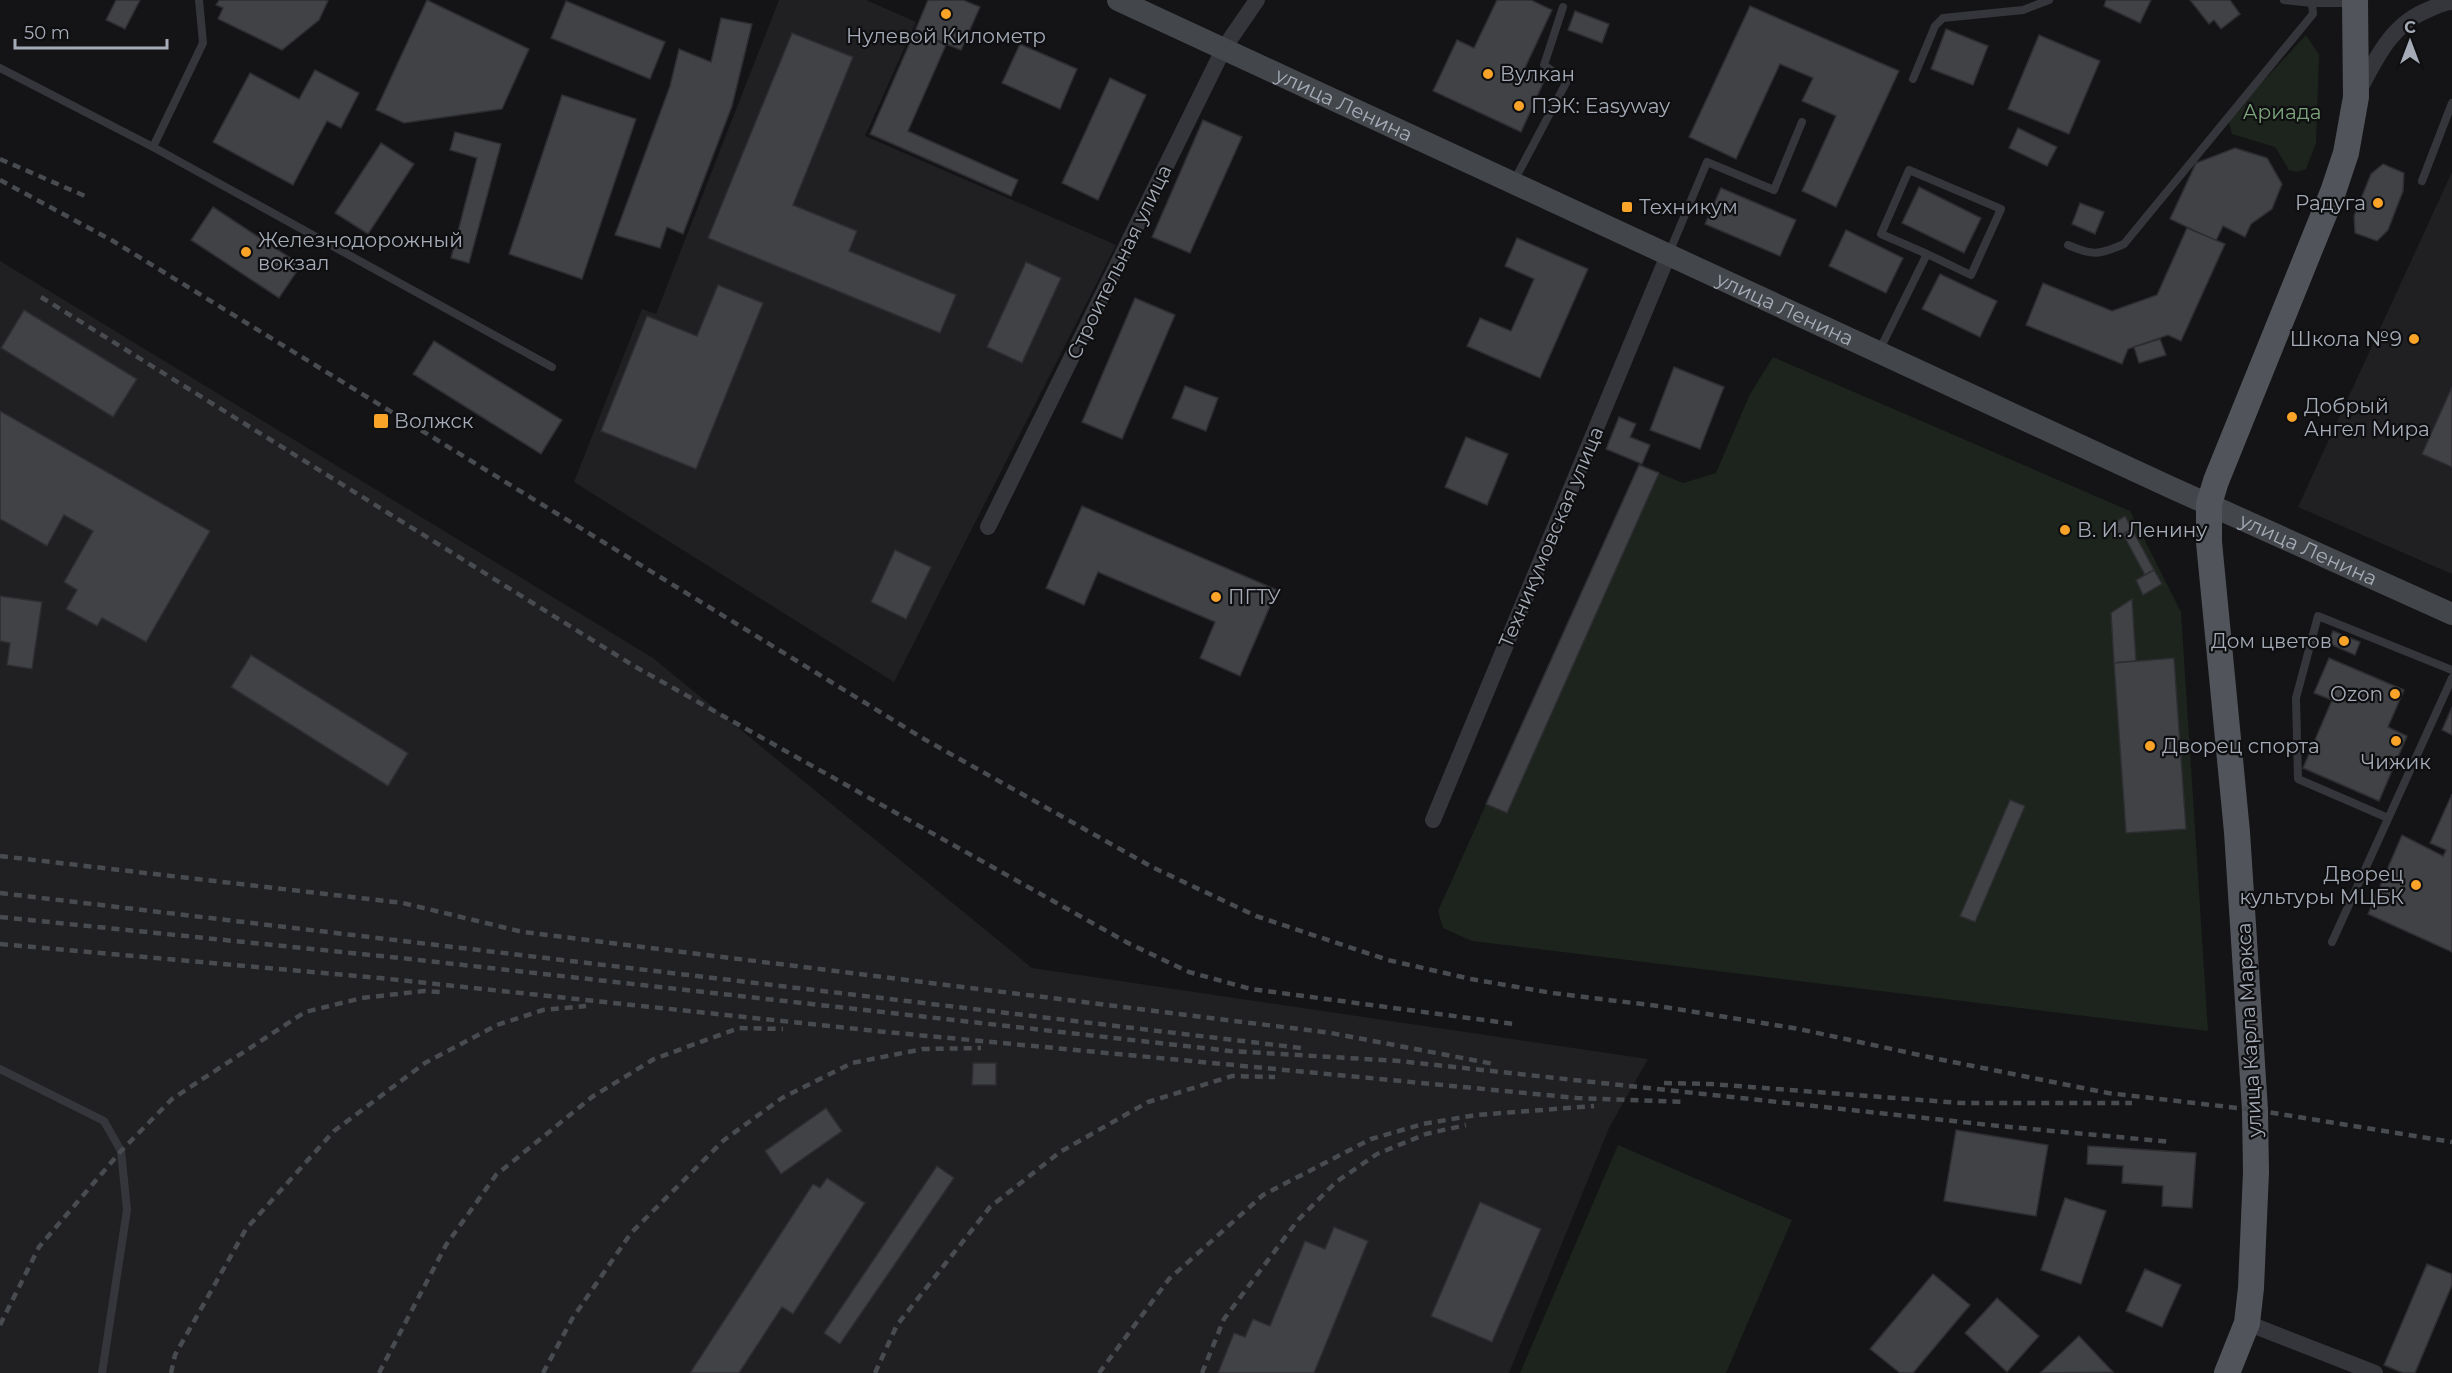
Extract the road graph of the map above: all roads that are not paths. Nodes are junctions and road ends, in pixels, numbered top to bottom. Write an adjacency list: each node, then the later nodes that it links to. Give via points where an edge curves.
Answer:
1 (199, 0): 16 (lane, via 203,43)
2 (1118, 0): 10 (main road, улица Ленина)
3 (1257, 0): 10 (street, Строительная улица)
4 (2049, 0): 12 (lane, via 2012,12 1943,18 1935,26)
5 (2284, 0): 8 (lane)
6 (2355, 1): 8 (lane); 13 (main road, улица Карла Маркса)
7 (2452, 2): 13 (street, via 2420,12 2397,30 2381,49)
8 (2312, 3): 19 (lane, via 2313,14 2285,51 2124,244 2103,254 2088,254)
9 (1563, 7): 18 (lane, via 1544,64 1566,81)
10 (1224, 48): 18 (main road, улица Ленина); 25 (street, Строительная улица)
11 (0, 68): 16 (lane)
12 (1912, 79)
13 (2356, 97): 24 (main road, улица Карла Маркса, via 2346,153 2333,192)
14 (2452, 104): 17 (lane)
15 (1802, 122): 20 (lane, via 1773,190 1707,162)
16 (153, 147): 23 (lane)
17 (2422, 181)
18 (1514, 182): 20 (main road, улица Ленина)
19 (2068, 245)
20 (1669, 254): 22 (main road, улица Ленина); 30 (street, Техникумовская улица)
21 (1927, 254): 21 (lane, via 1971,275 2001,209 1909,170 1881,234); 22 (lane)
22 (1879, 351): 24 (main road, улица Ленина)
23 (552, 367)
24 (2209, 504): 26 (main road, улица Ленина); 33 (main road, улица Карла Маркса, via 2237,832 2255,1110 2254,1243)
25 (988, 527)
26 (2452, 614)
27 (2452, 670): 29 (lane, via 2318,616 2296,698 2298,779)
28 (2452, 678): 29 (lane)
29 (2388, 818): 31 (lane)
30 (1433, 820)
31 (2332, 942)
32 (0, 1069): 34 (lane, via 104,1121 121,1151 127,1210)
33 (2247, 1323): 35 (main road, улица Карла Маркса); 36 (street)
34 (102, 1373)
35 (2227, 1373)
36 (2375, 1373)

